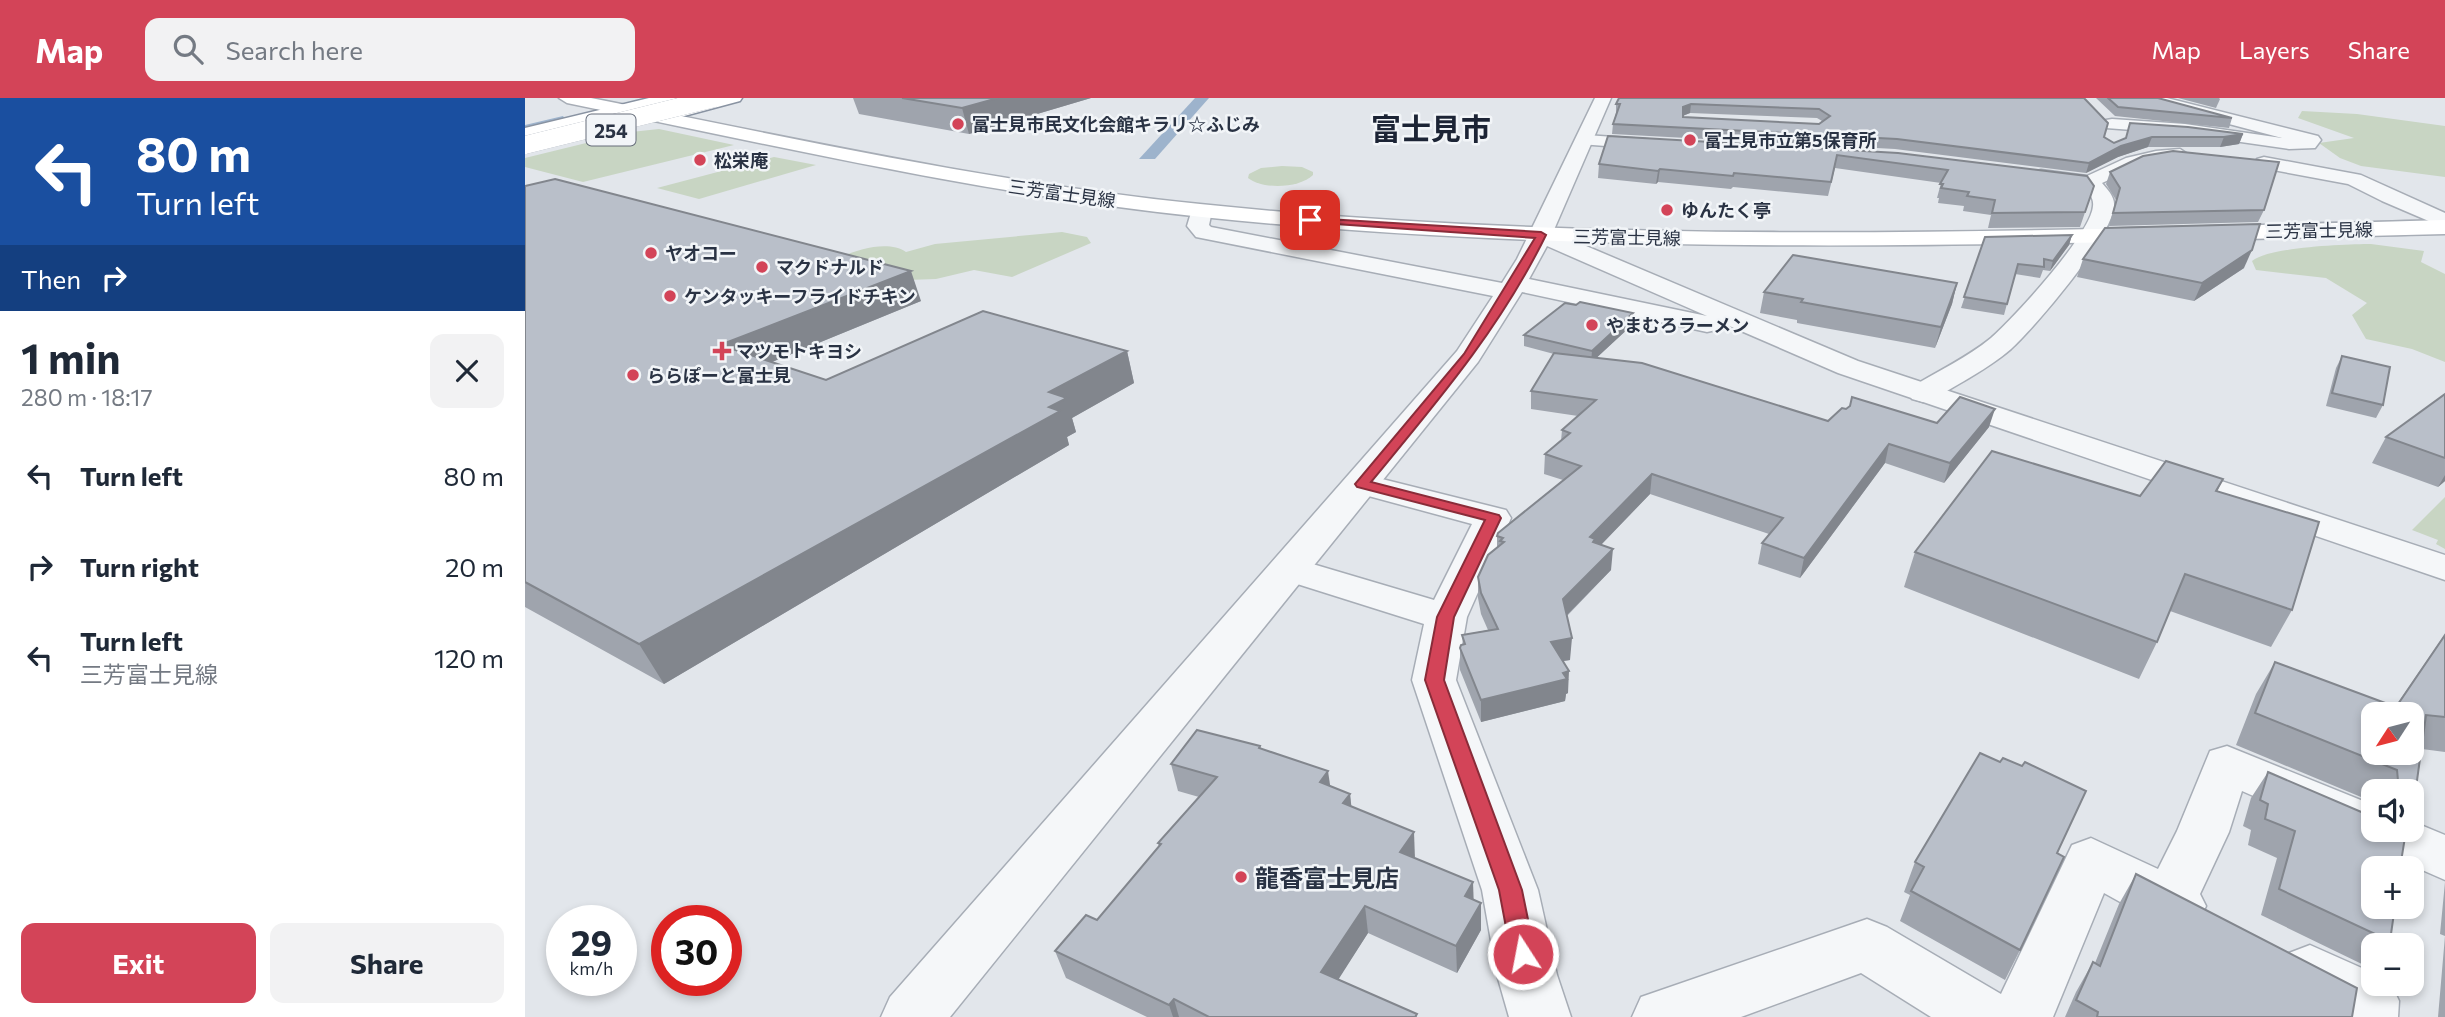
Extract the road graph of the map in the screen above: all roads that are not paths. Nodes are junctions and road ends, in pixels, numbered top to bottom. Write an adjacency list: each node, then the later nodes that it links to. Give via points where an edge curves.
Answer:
1 (567, 98): 9 (main road, 三芳富士見線)
2 (668, 98): 9 (main road, 254)
3 (689, 98): 13 (main road, 254)
4 (715, 98): 15 (main road, 254, bridge)
5 (734, 98): 12 (main road, 254)
6 (2148, 98): 8 (street)
7 (2225, 98): 8 (street, via 2233,108)
8 (2179, 105): 16 (street, via 2312,140 2289,144 2185,129)
9 (624, 109): 12 (main road, 三芳富士見線); 13 (main road, 254)
10 (1603, 110): 14 (street)
11 (2097, 110): 16 (street)
12 (664, 116): 18 (main road, 254); 25 (main road, 三芳富士見線, via 990,183)
13 (525, 135)
14 (1586, 140): 17 (street); 28 (street)
15 (525, 145)
16 (2118, 145): 19 (street, via 2150,156); 22 (street, via 2113,168)
17 (1675, 146)
18 (525, 151)
19 (2193, 155)
20 (2248, 160): 24 (street, via 2354,179)
21 (2027, 174): 22 (street)
22 (2089, 182): 29 (street, via 2101,194 2103,205 2100,220)
23 (2445, 204): 24 (street)
24 (2412, 207): 26 (street)
25 (1201, 211): 28 (main road, 三芳富士見線); 30 (street, via 1198,226 1204,232)
26 (2445, 221)
27 (2445, 227): 29 (main road, 三芳富士見線)
28 (1541, 235): 29 (main road, 三芳富士見線, via 1747,240); 30 (street); 31 (street)
29 (2088, 235): 32 (street, via 2055,287 2000,344)
30 (1512, 287): 31 (street); 33 (street, via 1468,356)
31 (1767, 333): 32 (street)
32 (1923, 393): 34 (street)
33 (1362, 484): 35 (street); 36 (street, via 1493,518)
34 (2445, 568)
35 (1289, 569): 36 (street); 43 (street)
36 (1446, 617): 44 (street, via 1434,680 1510,890)
37 (2361, 822): 40 (street, via 2227,764 2203,832)
38 (2407, 842): 39 (street)
39 (2445, 858)
40 (2169, 901): 41 (street); 47 (street, via 2091,860)
41 (2219, 926)
42 (2269, 951): 48 (street, via 2369,1001)
43 (912, 1017)
44 (1540, 1017)
45 (1663, 1017): 46 (street, via 1867,945)
46 (1984, 1017)
47 (2022, 1017)
48 (2367, 1017)

